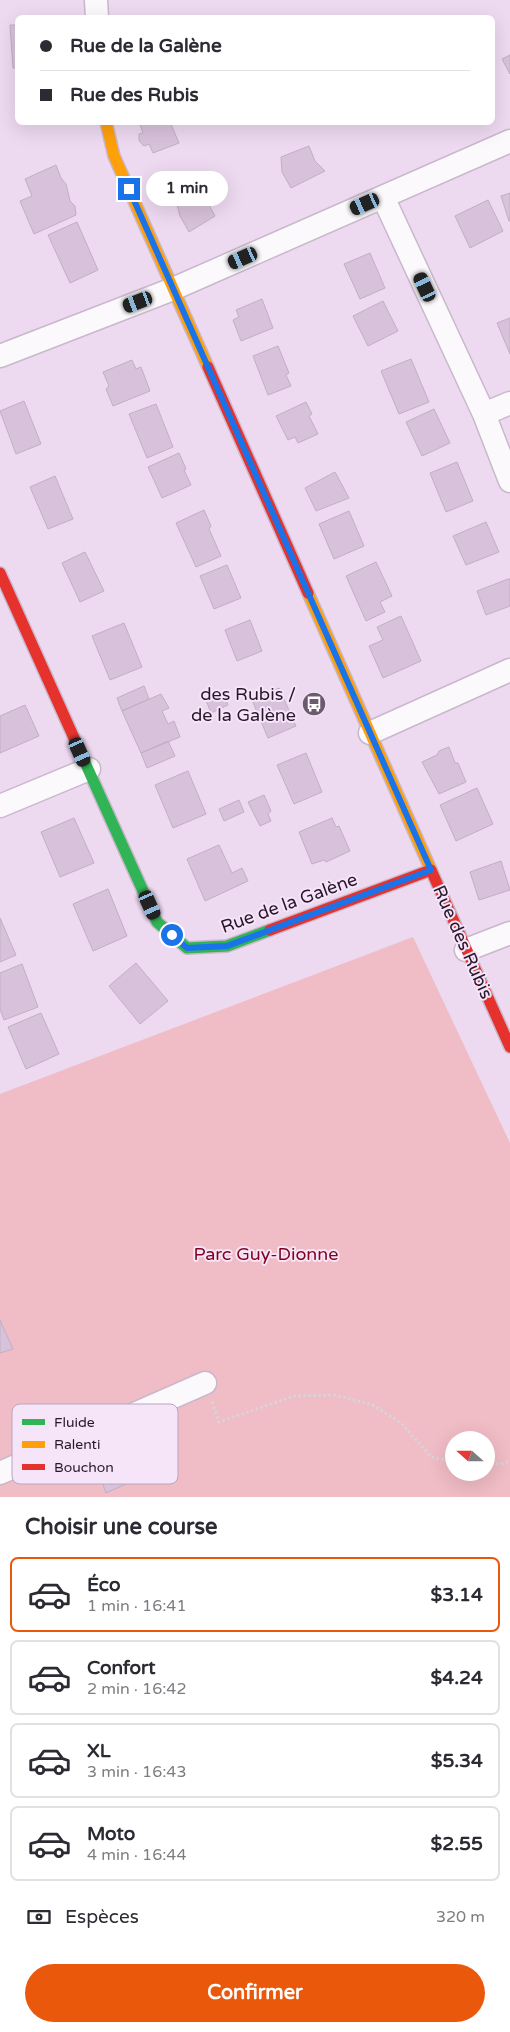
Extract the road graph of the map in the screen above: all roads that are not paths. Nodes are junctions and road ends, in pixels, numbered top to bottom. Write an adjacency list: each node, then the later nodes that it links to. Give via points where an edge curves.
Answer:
1 (96, 0): 2 (street)
2 (97, 15)
3 (107, 125): 6 (street, Rue des Rubis, via 114,156)
4 (510, 141): 5 (street)
5 (383, 197): 6 (street); 9 (street)
6 (173, 288): 7 (street); 13 (street, Rue des Rubis)
7 (0, 356)
8 (510, 403): 9 (street)
9 (484, 414): 10 (street)
10 (510, 481)
11 (0, 573): 14 (street, Rue de la Galène)
12 (510, 670): 13 (street)
13 (370, 733): 16 (street, Rue des Rubis)
14 (88, 769): 15 (street); 16 (street, Rue de la Galène, via 157,922 187,948 227,946)
15 (0, 806)
16 (431, 870): 18 (street, Rue des Rubis)
17 (510, 933): 18 (street)
18 (466, 950): 19 (street, Rue des Rubis)
19 (510, 1047)
20 (205, 1383): 21 (street)
21 (157, 1404)
22 (12, 1468): 23 (street)
23 (0, 1473)

